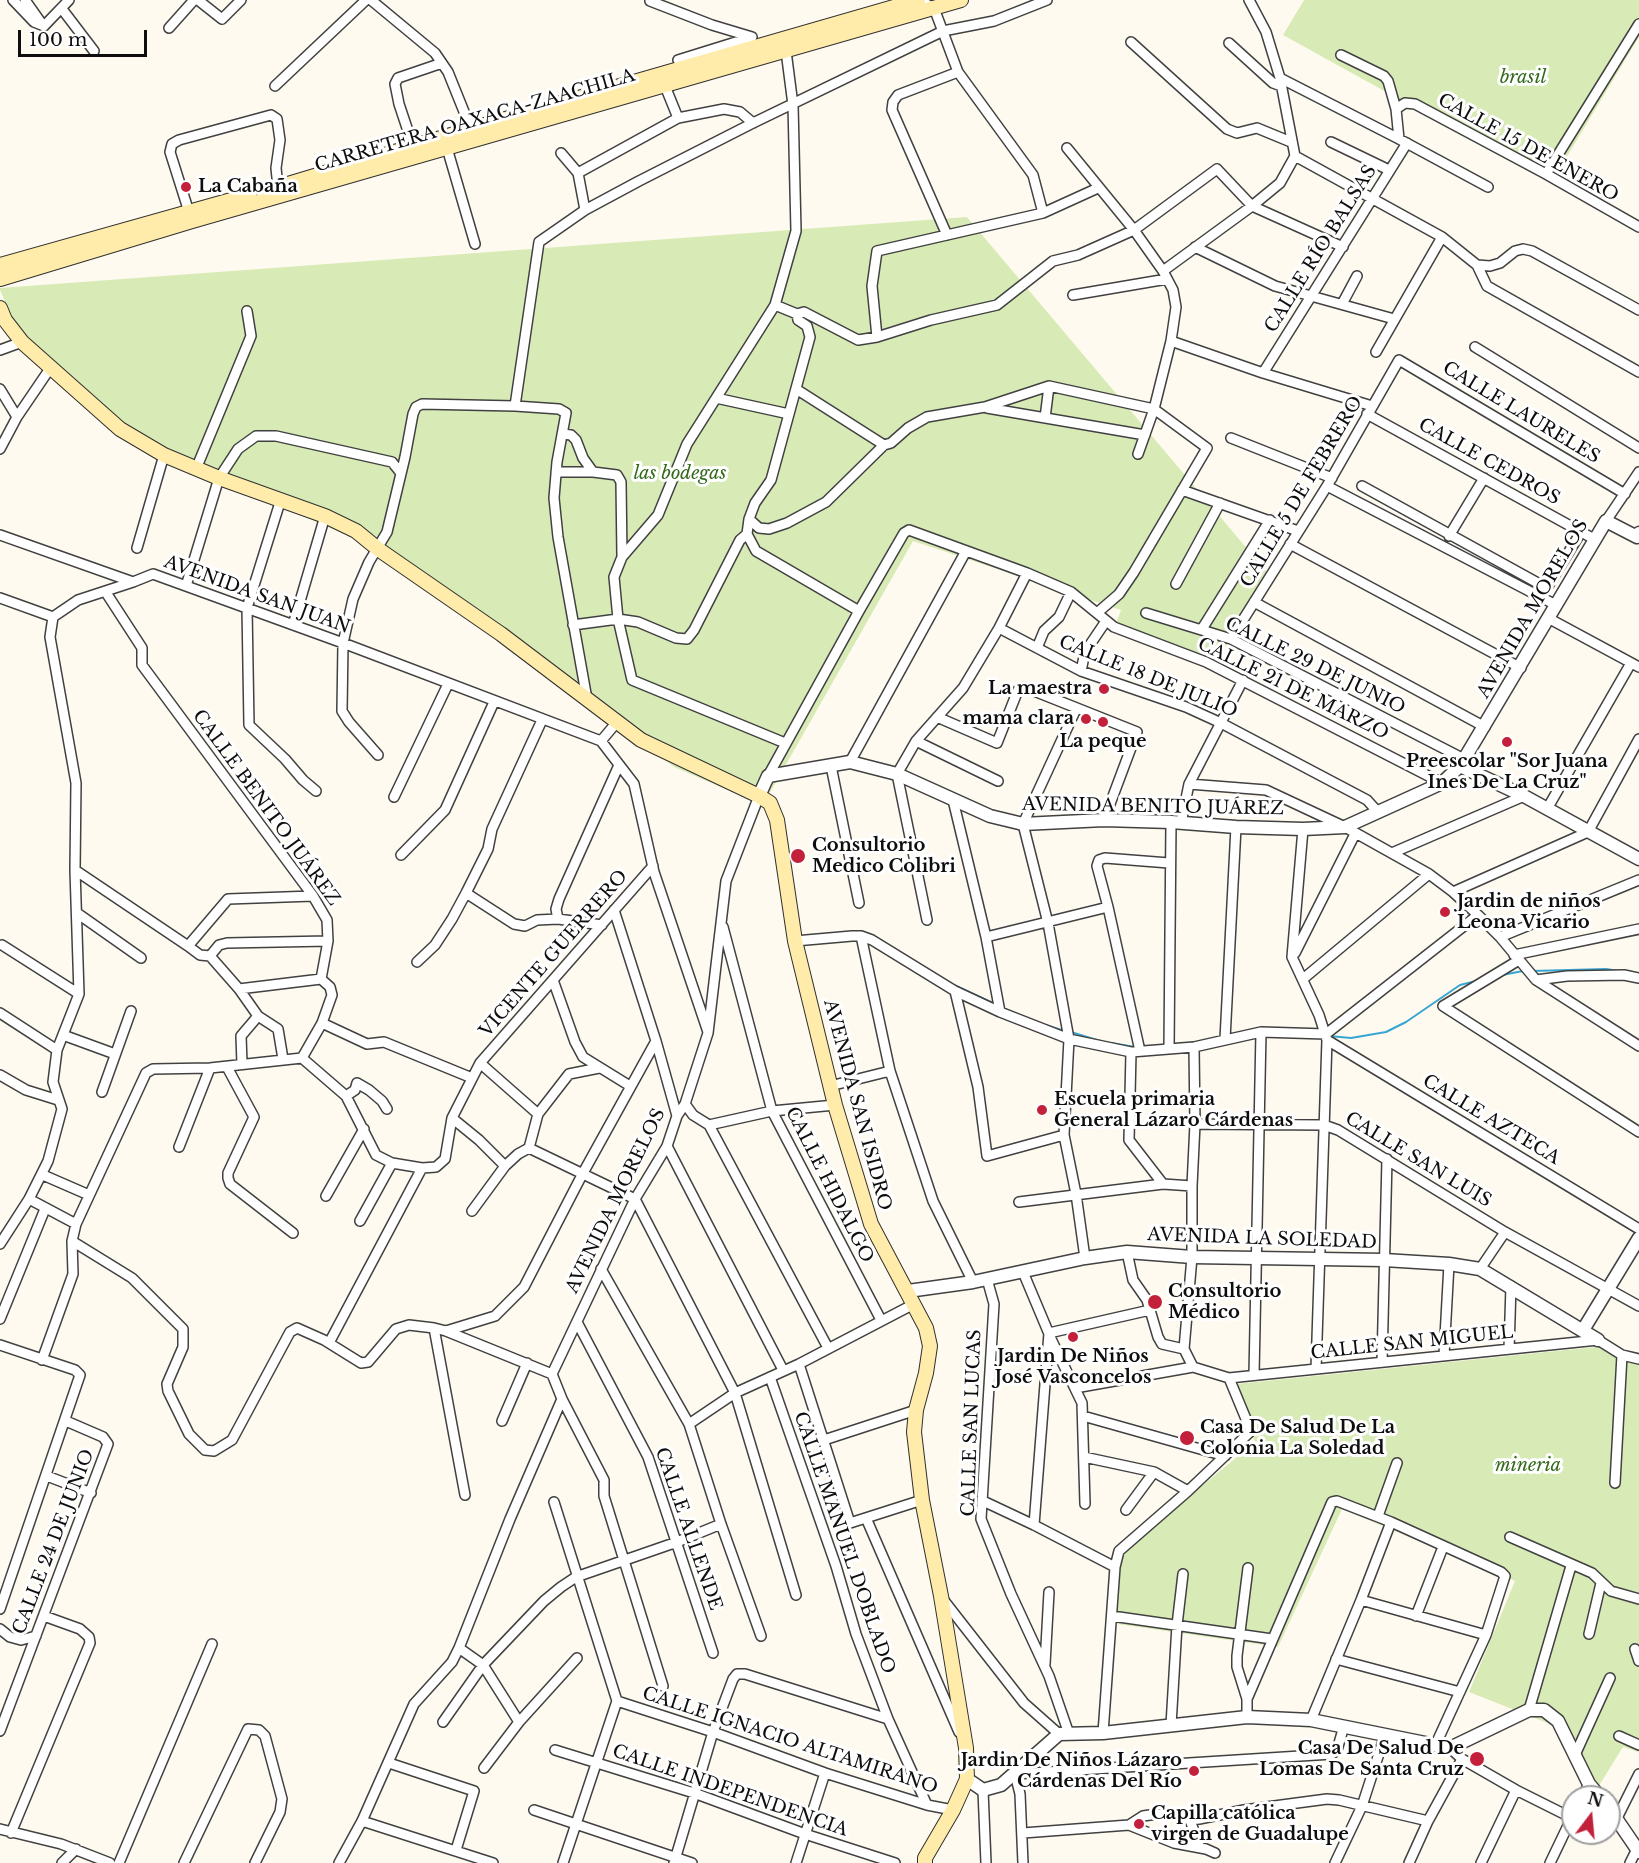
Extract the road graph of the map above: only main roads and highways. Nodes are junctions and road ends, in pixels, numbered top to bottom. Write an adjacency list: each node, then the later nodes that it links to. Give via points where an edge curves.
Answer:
1 (919, 0): 3 (main road, CARRETERA OAXACA-ZAACHILA, via 189,212)
2 (961, 0): 3 (main road, CARRETERA OAXACA-ZAACHILA)
3 (1, 275)
4 (0, 308): 5 (main road, AVENIDA SAN ISIDRO, via 22,342 120,429 196,469 326,516 356,531 641,740 770,803 777,820 795,941 835,1105 871,1224 926,1328 930,1346 914,1432 922,1500 966,1748 967,1779)
5 (923, 1861)

